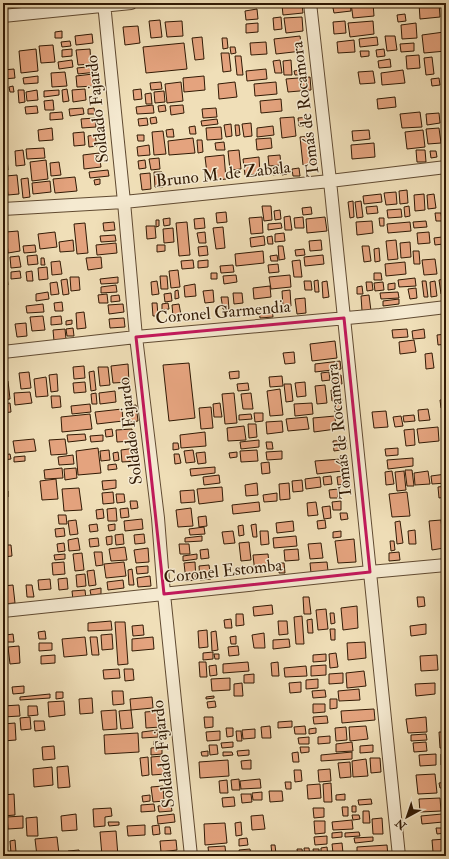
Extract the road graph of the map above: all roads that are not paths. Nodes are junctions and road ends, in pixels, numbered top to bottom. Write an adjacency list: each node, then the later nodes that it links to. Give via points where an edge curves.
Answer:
1 (130, 3): 3 (street)
2 (310, 3): 6 (street, Tomás de Rocamora)
3 (104, 4): 4 (street); 7 (street, Soldado Fajardo)
4 (3, 16)
5 (446, 167): 6 (street, Bruno M. de Zabala)
6 (330, 181): 7 (street, Bruno M. de Zabala); 10 (street, Tomás de Rocamora)
7 (124, 202): 8 (street, Bruno M. de Zabala); 11 (street, Soldado Fajardo)
8 (3, 209)
9 (446, 307): 10 (street, Coronel Garmendia)
10 (344, 318): 11 (street, Coronel Garmendia); 14 (street, Tomás de Rocamora)
11 (136, 337): 12 (street, Coronel Garmendia); 15 (street, Soldado Fajardo, via 158,518)
12 (3, 352)
13 (446, 565): 14 (street, Coronel Estomba)
14 (370, 572): 15 (street, Coronel Estomba); 18 (street, Tomás de Rocamora)
15 (164, 594): 16 (street, Coronel Estomba); 17 (street, Soldado Fajardo)
16 (3, 610)
17 (191, 856)
18 (399, 856)

